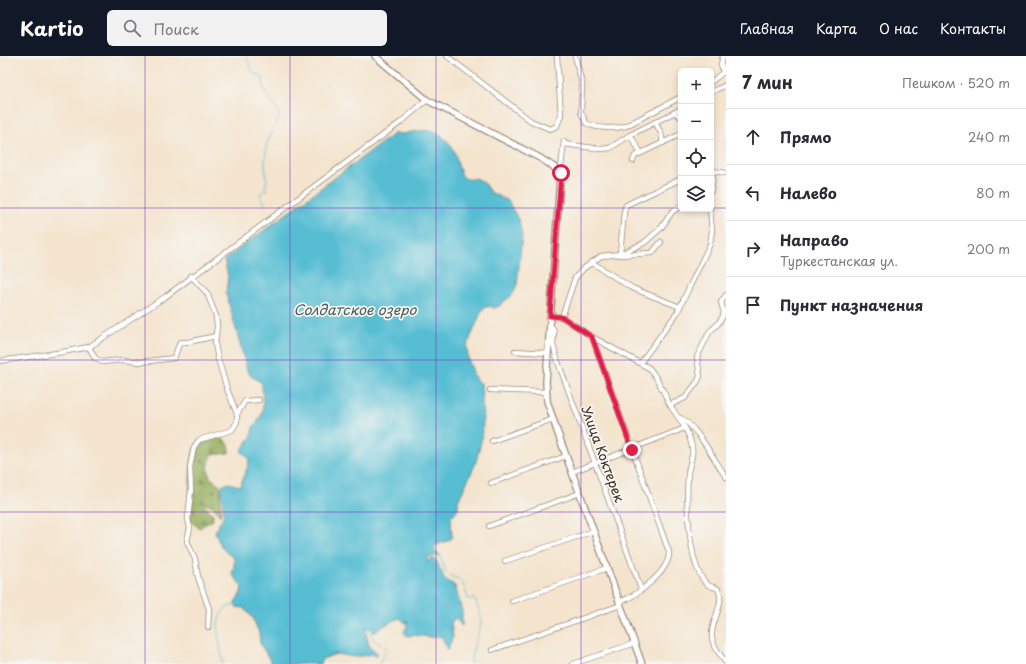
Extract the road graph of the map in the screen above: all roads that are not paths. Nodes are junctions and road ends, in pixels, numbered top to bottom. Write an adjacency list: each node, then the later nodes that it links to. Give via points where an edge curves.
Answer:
1 (375, 56): 11 (main road)
2 (447, 56): 3 (street, via 531,121 550,129 557,126 561,115)
3 (557, 56)
4 (574, 56): 10 (street, via 582,84 581,112 590,126 617,129)
5 (723, 56): 6 (street, via 721,64)
6 (724, 71): 7 (street)
7 (714, 79)
8 (726, 85): 9 (street)
9 (714, 91)
10 (678, 99)
11 (426, 100): 24 (main road, via 544,161); 31 (street, via 401,122)
12 (678, 110): 13 (street)
13 (675, 112): 14 (street); 15 (street)
14 (678, 114)
15 (655, 122): 16 (street); 18 (street)
16 (630, 135): 19 (street); 24 (street, via 608,148 564,142)
17 (678, 136): 18 (street)
18 (663, 143): 19 (street)
19 (641, 153): 20 (street, via 635,156)
20 (633, 161)
21 (714, 171): 23 (street)
22 (568, 172): 24 (street)
23 (726, 173)
24 (561, 174): 34 (main road)
25 (678, 180): 29 (street, via 626,205)
26 (678, 208): 29 (street, via 649,240)
27 (710, 212): 33 (street, via 712,240)
28 (661, 242): 29 (street, via 652,254)
29 (618, 255): 30 (street, via 601,256)
30 (591, 262): 33 (street, via 632,288); 35 (street, via 575,278)
31 (192, 276): 37 (street, via 212,305); 39 (street, via 165,297)
32 (726, 295): 47 (street, via 722,302 722,318 710,331 697,357 700,372 698,381 685,398)
33 (680, 307): 43 (street)
34 (550, 316): 35 (street); 36 (main road)
35 (562, 317): 38 (street)
36 (549, 326): 41 (main road); 55 (street, Улица Коктерек, via 554,330 553,345 558,362)
37 (216, 336): 39 (street, via 180,342 174,358 153,361 102,362 95,358); 48 (street, via 215,344 222,374)
38 (592, 337): 43 (street); 53 (street)
39 (89, 346): 42 (street)
40 (515, 351): 41 (street)
41 (547, 353): 45 (main road)
42 (0, 361)
43 (641, 362): 47 (street, via 656,376)
44 (490, 390): 45 (street)
45 (546, 392): 50 (main road)
46 (259, 400): 48 (street, via 245,401)
47 (670, 405): 49 (street)
48 (237, 414): 67 (street, via 237,422 232,430 199,440 194,447 190,467 190,528 187,541 195,559 209,609)
49 (680, 418): 51 (street); 57 (street, via 688,423 708,448)
50 (553, 419): 52 (street); 54 (main road)
51 (685, 428): 53 (street); 70 (street, via 692,448 688,474 691,546 704,580 709,586 718,588 721,593 721,605 712,639)
52 (492, 441)
53 (632, 450): 55 (street); 64 (street, via 669,552 664,570)
54 (566, 456): 56 (main road); 58 (street)
55 (595, 463): 56 (street); 64 (street, Улица Коктерек)
56 (572, 472): 59 (main road)
57 (726, 477)
58 (491, 483)
59 (580, 493): 60 (street); 61 (main road)
60 (489, 526)
61 (594, 531): 62 (street); 63 (main road)
62 (505, 561)
63 (607, 568): 65 (street); 66 (main road)
64 (641, 590): 66 (street)
65 (512, 601)
66 (620, 603): 68 (main road); 69 (street)
67 (208, 627)
68 (634, 643): 71 (street); 72 (main road)
69 (492, 650)
70 (726, 663)
71 (573, 664)
72 (642, 664)

